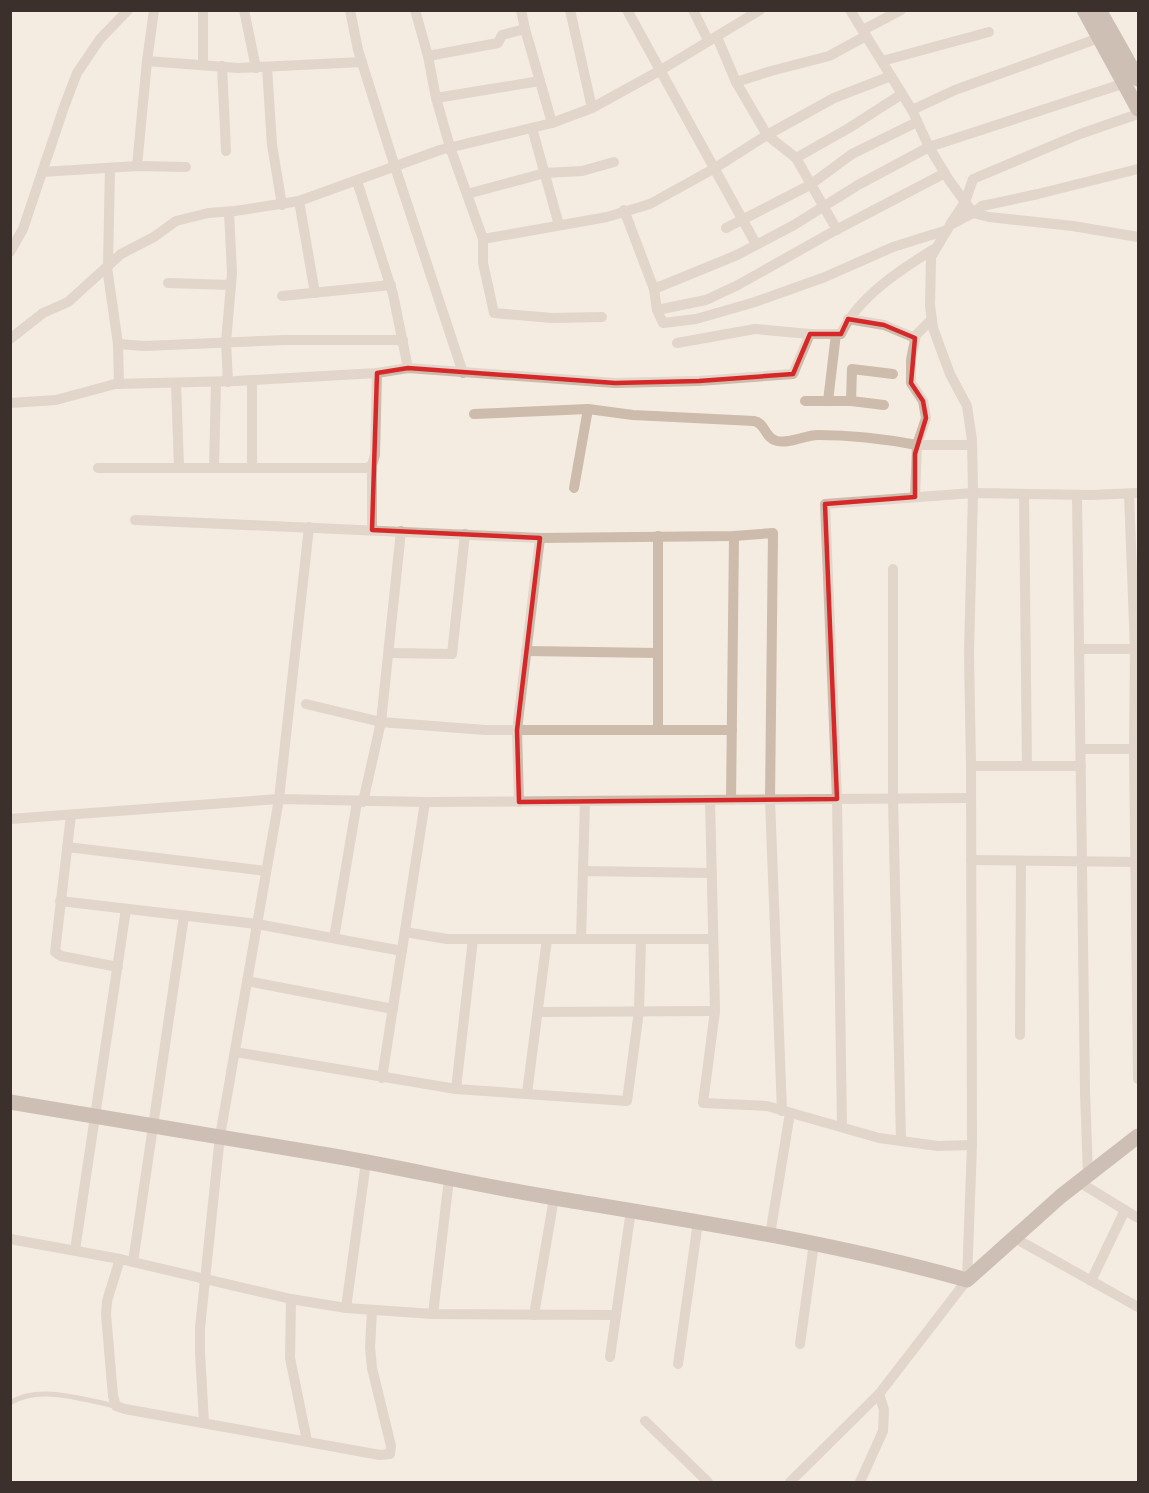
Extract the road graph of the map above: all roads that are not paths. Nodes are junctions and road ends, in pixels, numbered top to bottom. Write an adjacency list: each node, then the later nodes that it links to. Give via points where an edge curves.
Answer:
1 (128, 10): 54 (street, via 100,39 77,74)
2 (154, 10): 22 (street)
3 (203, 10): 25 (street)
4 (244, 10): 27 (street)
5 (350, 10): 24 (street)
6 (521, 10): 16 (street)
7 (570, 10): 35 (street)
8 (627, 10): 28 (street)
9 (693, 10): 19 (street)
10 (760, 10): 19 (street)
11 (850, 10): 18 (street)
12 (901, 10): 18 (street)
13 (1084, 10): 20 (street)
14 (1099, 10): 32 (street)
15 (419, 11): 21 (street)
16 (525, 29): 21 (street, via 502,35 498,43); 30 (street)
17 (989, 32): 23 (street)
18 (864, 33): 23 (street); 31 (street, via 829,56)
19 (713, 38): 28 (street); 31 (street)
20 (1099, 38): 32 (street); 37 (street, via 955,90)
21 (428, 56): 34 (street)
22 (147, 60): 25 (street); 48 (street)
23 (882, 61): 29 (street)
24 (362, 62): 27 (street); 49 (street)
25 (203, 65): 26 (street)
26 (222, 66): 27 (street); 45 (street)
27 (262, 68): 62 (street)
28 (661, 70): 35 (street); 52 (street)
29 (891, 76): 33 (street); 42 (street, via 834,98)
30 (540, 81): 34 (street); 40 (street)
31 (736, 82): 42 (street)
32 (1133, 86): 36 (street); 44 (street)
33 (902, 94): 37 (street); 46 (street)
34 (436, 98): 43 (street)
35 (592, 108): 40 (street)
36 (1138, 109)
37 (912, 110): 39 (street)
38 (1138, 114): 61 (street, via 973,179)
39 (917, 122): 44 (street); 58 (street, via 852,154)
40 (552, 123): 41 (street)
41 (532, 128): 43 (street); 55 (street)
42 (767, 135): 46 (street); 52 (street)
43 (450, 147): 49 (street); 59 (street)
44 (929, 147): 56 (street); 63 (street)
45 (226, 151)
46 (796, 158): 58 (street)
47 (614, 162): 55 (street, via 582,171)
48 (137, 166): 50 (street); 51 (street)
49 (395, 166): 57 (street); 98 (street)
50 (186, 167)
51 (110, 168): 54 (street); 77 (street)
52 (715, 168): 64 (street, via 650,204); 67 (street)
53 (1138, 168): 66 (street, via 982,206)
54 (42, 172): 76 (street, via 23,229)
55 (545, 173): 59 (street); 68 (street)
56 (945, 173): 61 (street); 71 (street)
57 (357, 181): 60 (street); 80 (street)
58 (810, 185): 63 (street); 67 (street)
59 (467, 194): 73 (street)
60 (299, 201): 62 (street); 82 (street)
61 (965, 202): 66 (street); 69 (street)
62 (282, 205): 65 (street)
63 (823, 207): 71 (street); 74 (street)
64 (624, 210): 68 (street); 81 (street)
65 (230, 212): 77 (street, via 176,221); 79 (street)
66 (974, 213): 69 (street); 72 (street)
67 (742, 220): 70 (street); 74 (street)
68 (559, 225): 73 (street)
69 (948, 227): 75 (street); 84 (street, via 795,287 696,319 663,323)
70 (726, 228)
71 (837, 230): 84 (street, via 706,300)
72 (1138, 237)
73 (483, 239): 85 (street, via 483,263 494,313)
74 (756, 244): 81 (street)
75 (937, 247): 86 (street, via 903,269); 87 (street, via 931,257)
76 (10, 252)
77 (107, 266): 91 (street, via 68,302 43,314); 95 (street)
78 (168, 283): 79 (street)
79 (231, 285): 93 (street)
80 (391, 285): 82 (street); 92 (street)
81 (654, 289): 84 (street)
82 (315, 293): 83 (street)
83 (282, 296)
84 (657, 310)
85 (602, 317)
86 (848, 319): 89 (street, via 841,334); 90 (street, via 884,325)
87 (932, 319): 90 (street); 113 (street, via 936,340 967,406)
88 (810, 334): 89 (street); 94 (street, via 755,329); 98 (street, via 793,374 615,383)
89 (836, 334): 106 (street)
90 (915, 338): 112 (street, via 911,383 923,401 926,418)
91 (10, 339)
92 (403, 340): 93 (street); 96 (street)
93 (226, 342): 95 (street); 102 (street)
94 (677, 343)
95 (118, 344): 103 (street)
96 (408, 368): 97 (street); 98 (street)
97 (377, 373): 100 (street); 114 (street)
98 (463, 373)
99 (893, 374): 107 (street, via 852,369)
100 (252, 380): 102 (street); 118 (street)
101 (216, 382): 102 (street); 104 (street); 117 (street)
102 (228, 382)
103 (119, 384): 104 (street); 108 (street, via 56,400)
104 (176, 384): 116 (street)
105 (805, 401): 106 (street)
106 (828, 401): 107 (street)
107 (850, 401): 109 (street)
108 (10, 403)
109 (884, 405)
110 (588, 409): 111 (street); 112 (street, via 754,421 763,425 774,441 781,442 815,435); 119 (street)
111 (474, 414)
112 (917, 445): 113 (street); 124 (street)
113 (972, 445): 120 (street)
114 (372, 465): 118 (street); 127 (street)
115 (98, 468): 116 (street)
116 (179, 468): 117 (street)
117 (214, 468): 118 (street)
118 (252, 468)
119 (574, 488)
120 (973, 493): 121 (street); 124 (street); 149 (street)
121 (1024, 494): 123 (street); 150 (street)
122 (1134, 494): 123 (street); 133 (street)
123 (1077, 495): 136 (street)
124 (915, 497): 154 (street, via 825,504)
125 (135, 520): 126 (street)
126 (309, 527): 127 (street); 153 (street)
127 (372, 530): 128 (street)
128 (401, 531): 129 (street); 139 (street)
129 (465, 534): 132 (street); 139 (street, via 452,654)
130 (658, 536): 131 (street); 132 (street); 140 (street)
131 (734, 536): 146 (street); 158 (street, via 773,533)
132 (540, 538): 138 (street)
133 (1135, 551): 135 (street)
134 (893, 569): 155 (street)
135 (1136, 596): 137 (street)
136 (1080, 649): 137 (street); 147 (street)
137 (1137, 649): 141 (street)
138 (526, 651): 140 (street); 144 (street)
139 (388, 653): 143 (street)
140 (658, 653): 145 (street)
141 (1136, 697): 148 (street)
142 (306, 704): 143 (street)
143 (381, 722): 144 (street); 161 (street)
144 (517, 730): 145 (street); 159 (street)
145 (658, 730): 146 (street)
146 (732, 730): 157 (street)
147 (1081, 748): 148 (street); 151 (street)
148 (1136, 749): 169 (street)
149 (971, 766): 150 (street); 152 (street)
150 (1027, 766): 151 (street)
151 (1081, 766): 168 (street)
152 (971, 798): 155 (street); 166 (street)
153 (279, 799): 161 (street); 163 (street); 170 (street)
154 (837, 799): 155 (street); 158 (street); 202 (street)
155 (893, 799): 205 (street)
156 (710, 800): 157 (street); 160 (street); 172 (street)
157 (731, 800): 158 (street)
158 (770, 800): 199 (street)
159 (519, 801): 160 (street); 162 (street)
160 (585, 801): 171 (street)
161 (360, 802): 162 (street); 178 (street)
162 (425, 802): 177 (street)
163 (71, 815): 164 (street); 165 (street)
164 (10, 819)
165 (67, 847): 170 (street); 173 (street)
166 (971, 860): 167 (street); 206 (street)
167 (1021, 861): 168 (street); 192 (street)
168 (1083, 862): 169 (street); 208 (street)
169 (1137, 862): 191 (street)
170 (266, 871): 176 (street)
171 (583, 871): 172 (street); 181 (street)
172 (712, 873): 183 (street)
173 (60, 901): 174 (street); 185 (street, via 55,952)
174 (126, 909): 175 (street); 185 (street)
175 (184, 915): 176 (street); 201 (street)
176 (257, 924): 178 (street); 186 (street)
177 (405, 932): 179 (street); 184 (street)
178 (334, 938): 184 (street)
179 (473, 939): 180 (street); 196 (street)
180 (547, 939): 181 (street); 190 (street)
181 (581, 939): 182 (street)
182 (642, 939): 183 (street); 188 (street)
183 (713, 939): 189 (street)
184 (402, 951): 187 (street)
185 (118, 967): 200 (street)
186 (247, 981): 187 (street); 193 (street)
187 (393, 1010): 194 (street)
188 (639, 1011): 189 (street); 190 (street); 197 (street, via 627,1101)
189 (715, 1011): 199 (street, via 703,1102 767,1106)
190 (538, 1012): 197 (street)
191 (1138, 1012): 195 (street)
192 (1020, 1035)
193 (235, 1052): 194 (street); 203 (street)
194 (382, 1078): 196 (street)
195 (1138, 1079)
196 (456, 1089): 197 (street)
197 (527, 1093)
198 (10, 1102): 200 (street)
199 (786, 1112): 202 (street); 215 (street)
200 (96, 1117): 201 (street); 219 (street)
201 (153, 1126): 203 (street); 221 (street)
202 (842, 1127): 205 (street)
203 (220, 1136): 207 (street); 222 (street)
204 (1138, 1136): 208 (street)
205 (901, 1141): 206 (street, via 938,1146)
206 (972, 1144): 223 (street)
207 (366, 1162): 209 (street); 227 (street)
208 (1083, 1178): 212 (street); 216 (street)
209 (449, 1179): 210 (street); 229 (street)
210 (554, 1198): 211 (street); 230 (street)
211 (631, 1210): 214 (street); 231 (street)
212 (1125, 1210): 213 (street); 224 (street)
213 (1138, 1218)
214 (698, 1222): 215 (street); 234 (street)
215 (770, 1235): 218 (street)
216 (1013, 1237): 223 (street); 224 (street)
217 (10, 1239): 219 (street)
218 (814, 1243): 223 (street); 232 (street)
219 (75, 1250): 220 (street)
220 (120, 1259): 221 (street); 237 (street, via 106,1314)
221 (133, 1262): 222 (street)
222 (204, 1278): 225 (street); 239 (street, via 200,1342)
223 (967, 1280): 235 (street)
224 (1091, 1281): 226 (street)
225 (291, 1299): 227 (street); 240 (street, via 290,1358)
226 (1138, 1307)
227 (346, 1308): 228 (street)
228 (372, 1310): 229 (street); 240 (street, via 372,1368 390,1454)
229 (433, 1314): 230 (street)
230 (534, 1315): 231 (street)
231 (616, 1315): 233 (street)
232 (800, 1344)
233 (610, 1357)
234 (678, 1364)
235 (879, 1394): 242 (street); 243 (street, via 884,1410 883,1431)
236 (10, 1403): 237 (lane, via 42,1393)
237 (116, 1406): 239 (street)
238 (645, 1421): 241 (street)
239 (204, 1422): 240 (street)
240 (307, 1441)
241 (708, 1482)
242 (790, 1482)
243 (860, 1482)

